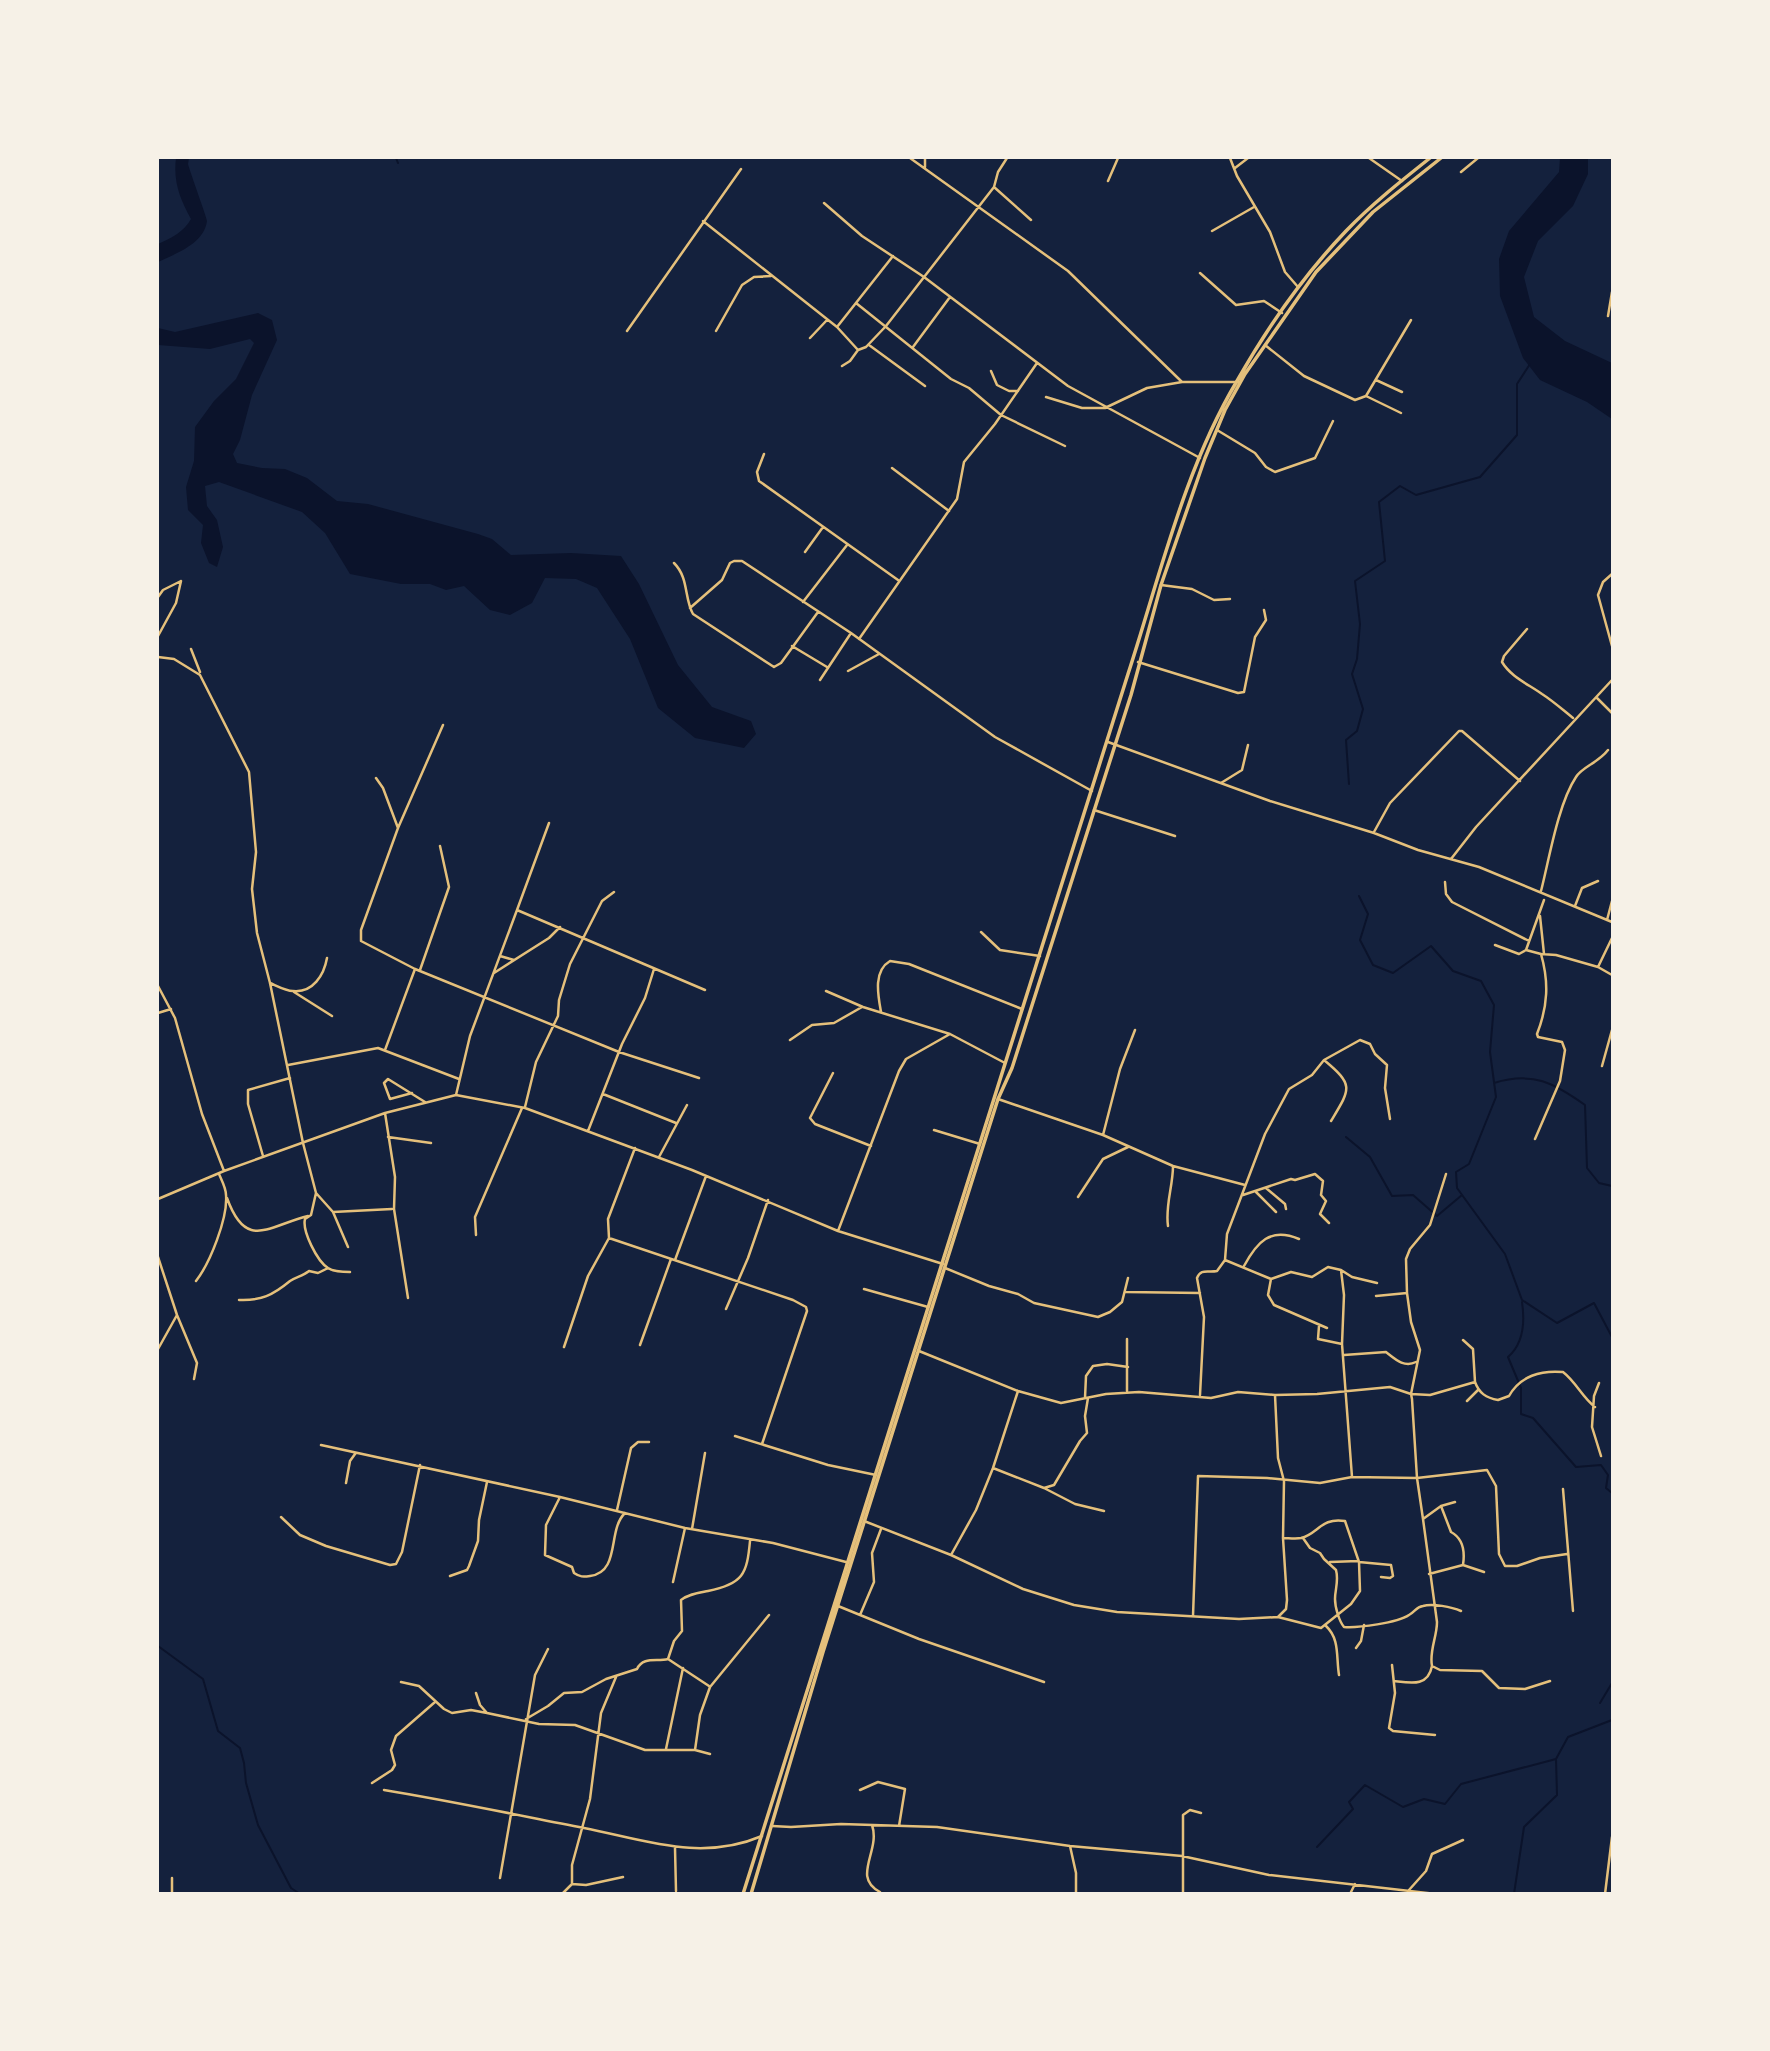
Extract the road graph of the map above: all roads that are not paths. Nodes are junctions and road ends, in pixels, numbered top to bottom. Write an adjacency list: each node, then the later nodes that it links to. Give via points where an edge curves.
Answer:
1 (910, 158): 11 (street)
2 (925, 158): 11 (street)
3 (1007, 158): 17 (street)
4 (1118, 158): 15 (street)
5 (1230, 158): 12 (street)
6 (1248, 158): 12 (street)
7 (1369, 158): 16 (street)
8 (1430, 158): 16 (main road)
9 (1441, 158): 42 (main road, via 1347,238 1304,287)
10 (1478, 158): 14 (street)
11 (925, 167): 19 (street)
12 (1235, 168): 20 (street)
13 (741, 169): 22 (street)
14 (1461, 172)
15 (1108, 181)
16 (1402, 181): 28 (main road, via 1345,232)
17 (994, 187): 19 (street); 21 (street)
18 (824, 203): 24 (street)
19 (978, 206): 27 (street); 49 (street, via 1068,271)
20 (1254, 207): 23 (street); 28 (street, via 1284,272)
21 (1031, 220)
22 (702, 221): 26 (street); 38 (street)
23 (1212, 231)
24 (893, 256): 27 (street); 31 (street)
25 (1200, 273): 32 (street, via 1236,306 1264,302)
26 (773, 276): 34 (street); 39 (street, via 742,285)
27 (924, 277): 30 (street); 36 (street)
28 (1299, 288): 32 (main road)
29 (1612, 292): 33 (street)
30 (950, 297): 43 (street); 45 (street)
31 (856, 303): 36 (street); 37 (street)
32 (1282, 313): 50 (main road)
33 (1608, 316)
34 (827, 320): 37 (street); 40 (street)
35 (1411, 320): 48 (street)
36 (886, 326): 41 (street); 43 (street)
37 (837, 327): 44 (street)
38 (626, 331)
39 (716, 331)
40 (810, 338)
41 (869, 345): 44 (street); 51 (street)
42 (1265, 345): 50 (main road); 54 (street, via 1304,376 1349,399)
43 (913, 347): 58 (street)
44 (858, 350): 46 (street)
45 (1037, 363): 52 (street); 56 (street)
46 (842, 366)
47 (991, 371): 52 (street, via 998,385)
48 (1376, 380): 53 (street); 54 (street)
49 (1182, 382): 50 (street); 56 (street, via 1147,388)
50 (1238, 383): 60 (main road); 63 (main road)
51 (925, 386)
52 (1018, 391): 58 (street)
53 (1402, 393)
54 (1366, 396): 57 (street)
55 (1046, 397): 56 (street, via 1082,408)
56 (1105, 408): 63 (street)
57 (1401, 413)
58 (1001, 415): 61 (street); 65 (street, via 964,462 959,495)
59 (1334, 421): 60 (street, via 1315,458 1279,472)
60 (1217, 430): 72 (main road)
61 (1065, 446)
62 (764, 454): 66 (street, via 757,472 759,481)
63 (1200, 458): 98 (main road)
64 (892, 468): 65 (street)
65 (948, 511): 71 (street)
66 (823, 527): 67 (street); 68 (street)
67 (847, 545): 71 (street); 75 (street)
68 (806, 552)
69 (674, 563): 76 (street, via 687,584)
70 (1612, 574): 84 (street, via 1598,595)
71 (898, 580): 82 (street)
72 (1161, 585): 74 (street, via 1192,589 1214,600); 88 (main road)
73 (158, 597): 81 (street, via 181,581 176,603)
74 (1230, 599)
75 (803, 602): 76 (street, via 738,560 730,563 722,580); 78 (street)
76 (690, 608): 83 (street, via 774,667)
77 (1264, 610): 88 (street, via 1266,620 1255,637 1244,692)
78 (818, 612): 80 (street); 83 (street)
79 (1527, 629): 96 (street, via 1504,656 1504,666)
80 (850, 633): 82 (street); 89 (street)
81 (158, 636)
82 (859, 639): 86 (street)
83 (792, 646): 89 (street)
84 (1612, 646)
85 (191, 649): 91 (street)
86 (879, 654): 90 (street); 105 (street, via 995,737)
87 (158, 657): 91 (street, via 174,659)
88 (1138, 662): 99 (main road)
89 (827, 667): 92 (street)
90 (848, 671)
91 (200, 674): 141 (street, via 249,772 256,852 254,908)
92 (820, 680)
93 (1612, 680): 94 (street)
94 (1597, 698): 95 (street); 96 (street)
95 (1612, 713)
96 (1574, 719): 103 (street)
97 (443, 725): 108 (street)
98 (1108, 742): 99 (street); 105 (main road)
99 (1115, 744): 104 (street); 106 (main road)
100 (1248, 745): 104 (street, via 1242,770)
101 (1608, 750): 115 (street, via 1575,778)
102 (376, 778): 108 (street)
103 (1520, 781): 109 (street, via 1459,731 1390,803); 112 (street)
104 (1221, 783): 109 (street)
105 (1092, 791): 133 (main road)
106 (1094, 810): 110 (street); 171 (main road, via 1012,1068)
107 (549, 822): 120 (street)
108 (398, 828): 138 (street, via 360,937 365,945)
109 (1374, 833): 112 (street)
110 (1175, 836)
111 (440, 846): 138 (street, via 449,887)
112 (1451, 859): 115 (street)
113 (1598, 881): 119 (street, via 1582,888)
114 (1446, 883): 128 (street, via 1451,902)
115 (1541, 891): 119 (street)
116 (614, 892): 126 (street, via 601,901)
117 (1544, 900): 121 (street)
118 (1612, 901): 122 (street)
119 (1575, 906): 122 (street)
120 (517, 910): 124 (street); 132 (street)
121 (1539, 913): 128 (street); 131 (street)
122 (1608, 920): 123 (street)
123 (1612, 922)
124 (560, 927): 126 (street); 135 (street)
125 (981, 932): 133 (street, via 1000,950)
126 (583, 938): 137 (street); 153 (street, via 570,964)
127 (1612, 938): 136 (street)
128 (1529, 941): 130 (street)
129 (1494, 944): 130 (street, via 1519,954)
130 (1526, 950): 131 (street)
131 (1543, 955): 136 (street); 183 (street, via 1548,991 1537,1034 1564,1044 1559,1085)
132 (500, 956): 135 (street); 139 (street)
133 (1040, 956): 149 (main road)
134 (327, 958): 145 (street, via 315,984)
135 (514, 960): 139 (street)
136 (1598, 967): 140 (street)
137 (654, 969): 143 (street); 159 (street)
138 (417, 970): 146 (street); 158 (street)
139 (494, 974): 146 (street)
140 (1612, 975)
141 (270, 983): 145 (street); 162 (street)
142 (158, 987): 148 (street)
143 (705, 990)
144 (826, 991): 147 (street)
145 (294, 992): 152 (street)
146 (484, 995): 153 (street); 167 (street)
147 (863, 1007): 150 (street); 157 (street, via 834,1023 811,1025)
148 (171, 1009): 151 (street); 193 (street)
149 (1022, 1009): 150 (street, via 909,964 890,961 878,979); 161 (main road)
150 (881, 1012): 156 (street)
151 (158, 1013)
152 (332, 1016)
153 (556, 1025): 159 (street); 174 (street, via 536,1062)
154 (1135, 1030): 181 (street)
155 (1612, 1030): 163 (street)
156 (950, 1034): 161 (street); 187 (street, via 906,1059)
157 (790, 1040)
158 (385, 1050): 162 (street, via 370,1048); 167 (street)
159 (619, 1052): 166 (street); 169 (street)
160 (1324, 1060): 176 (street, via 1354,1042 1370,1044 1388,1070 1385,1088); 177 (street, via 1347,1084); 197 (street, via 1312,1075 1289,1089 1265,1134)
161 (1005, 1063): 186 (main road)
162 (287, 1065): 165 (street)
163 (1602, 1066)
164 (833, 1073): 187 (street, via 810,1118)
165 (290, 1078): 184 (street); 190 (street, via 248,1090 247,1104)
166 (699, 1078)
167 (459, 1079): 170 (street)
168 (412, 1093): 168 (street, via 388,1079 384,1083 390,1099); 172 (street)
169 (603, 1094): 178 (street); 180 (street)
170 (456, 1095): 172 (street); 174 (street)
171 (998, 1099): 181 (street); 221 (main road)
172 (425, 1102): 175 (street)
173 (687, 1105): 178 (street)
174 (523, 1108): 180 (street); 214 (street, via 475,1217)
175 (386, 1113): 182 (street); 184 (street)
176 (1390, 1119)
177 (1331, 1121)
178 (676, 1123): 191 (street)
179 (934, 1130): 186 (street)
180 (588, 1131): 189 (street)
181 (1103, 1135): 188 (street)
182 (388, 1137): 185 (street); 206 (street, via 395,1177)
183 (1535, 1139)
184 (303, 1143): 190 (street); 200 (street)
185 (431, 1143)
186 (980, 1144): 221 (main road)
187 (871, 1146): 213 (street)
188 (1128, 1147): 192 (street); 202 (street, via 1103,1159)
189 (635, 1148): 191 (street); 215 (street, via 608,1219)
190 (263, 1156): 193 (street)
191 (659, 1157): 196 (street)
192 (1173, 1166): 197 (street); 212 (street)
193 (224, 1171): 194 (street)
194 (219, 1174): 203 (street); 204 (street)
195 (1446, 1174): 236 (street, via 1432,1220 1408,1253)
196 (706, 1176): 205 (street); 219 (street)
197 (1246, 1186): 201 (street)
198 (1266, 1188): 199 (street); 207 (street); 211 (street, via 1315,1174 1323,1181 1321,1195 1326,1201 1320,1213)
199 (1256, 1192): 201 (street); 209 (street)
200 (316, 1193): 208 (street); 210 (street)
201 (1243, 1195): 220 (street, via 1227,1234)
202 (1079, 1197)
203 (227, 1198): 210 (street, via 238,1221 258,1233); 230 (street, via 216,1238)
204 (158, 1199)
205 (768, 1200): 213 (street); 231 (street)
206 (394, 1209): 208 (street); 238 (street)
207 (1286, 1209)
208 (333, 1212): 217 (street)
209 (1276, 1212)
210 (311, 1215): 223 (street, via 305,1219 304,1233)
211 (1329, 1223)
212 (1168, 1226)
213 (838, 1231): 221 (street)
214 (476, 1235)
215 (609, 1238): 219 (street); 249 (street, via 588,1276)
216 (1298, 1239): 222 (street, via 1269,1236)
217 (348, 1247)
218 (158, 1257): 227 (street)
219 (673, 1259): 231 (street); 248 (street)
220 (1225, 1260): 222 (street); 235 (street, via 1217,1271 1199,1273)
221 (944, 1265): 234 (street, via 1034,1303 1098,1317 1115,1309); 240 (main road); 251 (main road)
222 (1243, 1267): 228 (street)
223 (328, 1268): 225 (street); 239 (street, via 309,1271 261,1299)
224 (1341, 1270): 228 (street, via 1328,1267 1312,1276 1291,1272); 232 (street); 247 (street)
225 (350, 1272)
226 (1128, 1278): 234 (street)
227 (164, 1279): 229 (street); 242 (street)
228 (1271, 1279): 243 (street, via 1268,1295 1274,1305)
229 (158, 1280)
230 (196, 1281)
231 (738, 1281): 241 (street); 270 (street, via 793,1300 807,1311)
232 (1377, 1283)
233 (864, 1289): 240 (street)
234 (1126, 1292): 235 (street)
235 (1200, 1293): 263 (street, via 1204,1317)
236 (1407, 1293): 237 (street); 253 (street, via 1419,1346)
237 (1376, 1296)
238 (408, 1298)
239 (239, 1300)
240 (928, 1307): 277 (main road)
241 (726, 1309)
242 (177, 1315): 250 (street); 255 (street, via 197,1363)
243 (1319, 1326): 244 (street); 247 (street, via 1318,1339)
244 (1327, 1328)
245 (1127, 1339): 254 (street)
246 (1463, 1340): 256 (street, via 1473,1349)
247 (1342, 1344): 252 (street)
248 (640, 1345)
249 (564, 1347)
250 (158, 1349)
251 (919, 1351): 259 (street); 294 (main road)
252 (1344, 1355): 253 (street, via 1386,1352 1398,1362); 260 (street)
253 (1417, 1362): 262 (street)
254 (1128, 1367): 261 (street); 265 (street, via 1093,1366 1086,1376)
255 (194, 1379)
256 (1475, 1382): 258 (street); 262 (street, via 1430,1395)
257 (1598, 1383): 267 (street)
258 (1478, 1390): 266 (street); 267 (street, via 1498,1401 1509,1396 1516,1383 1540,1372 1563,1372)
259 (1018, 1391): 265 (street, via 1061,1403); 276 (street)
260 (1346, 1392): 262 (street, via 1390,1387); 264 (street); 278 (street)
261 (1126, 1393): 263 (street); 265 (street)
262 (1411, 1394): 279 (street)
263 (1200, 1395): 264 (street)
264 (1275, 1395): 281 (street, via 1278,1458)
265 (1086, 1398): 283 (street, via 1087,1433 1058,1482)
266 (1467, 1401)
267 (1594, 1407): 274 (street, via 1592,1434)
268 (735, 1436): 270 (street)
269 (649, 1442): 288 (street, via 631,1448)
270 (762, 1444): 277 (street)
271 (320, 1445): 273 (street)
272 (705, 1453): 297 (street)
273 (355, 1454): 275 (street); 282 (street)
274 (1601, 1456)
275 (420, 1465): 280 (street); 291 (street, via 396,1563 326,1546 300,1535)
276 (993, 1468): 283 (street); 302 (street)
277 (876, 1475): 293 (main road)
278 (1352, 1477): 279 (street); 281 (street, via 1320,1483)
279 (1417, 1478): 292 (street); 301 (street, via 1487,1470 1496,1486 1499,1554 1505,1566)
280 (487, 1481): 285 (street); 309 (street, via 478,1541 469,1566)
281 (1284, 1481): 298 (street); 319 (street, via 1198,1476)
282 (346, 1483)
283 (1044, 1488): 289 (street, via 1075,1504)
284 (1563, 1489): 301 (street)
285 (560, 1496): 288 (street); 290 (street, via 546,1525 545,1555 582,1577 603,1571 616,1525)
286 (1455, 1502): 287 (street)
287 (1441, 1506): 292 (street); 306 (street, via 1451,1532 1463,1546)
288 (617, 1510): 290 (street)
289 (1104, 1511)
290 (626, 1512): 295 (street)
291 (281, 1517)
292 (1423, 1519): 308 (street)
293 (860, 1520): 294 (street); 303 (main road)
294 (866, 1522): 296 (street); 312 (main road)
295 (685, 1528): 297 (street); 311 (street)
296 (881, 1528): 302 (street); 318 (street, via 872,1553 874,1582)
297 (692, 1529): 300 (street)
298 (1283, 1538): 299 (street); 320 (street, via 1286,1609)
299 (1303, 1538): 304 (street); 305 (street, via 1322,1524 1345,1521)
300 (750, 1541): 303 (street); 325 (street, via 742,1577 683,1598 682,1631)
301 (1567, 1553): 315 (street)
302 (951, 1555): 319 (street, via 1023,1589 1074,1605)
303 (847, 1562): 354 (main road)
304 (1329, 1562): 305 (street); 316 (street, via 1338,1575)
305 (1358, 1562): 310 (street, via 1391,1566 1393,1576); 316 (street, via 1360,1591)
306 (1463, 1565): 307 (street); 308 (street)
307 (1484, 1572)
308 (1429, 1574): 313 (street)
309 (450, 1576)
310 (1381, 1577)
311 (673, 1582)
312 (838, 1606): 318 (street); 351 (main road)
313 (1434, 1607): 314 (street); 321 (street, via 1419,1607 1388,1623); 327 (street, via 1437,1636)
314 (1461, 1611)
315 (1573, 1611)
316 (1338, 1613): 321 (street, via 1343,1627); 322 (street)
317 (769, 1615): 335 (street)
318 (860, 1615): 334 (street)
319 (1193, 1616): 320 (street)
320 (1278, 1617): 322 (street, via 1315,1628)
321 (1364, 1625): 323 (street)
322 (1326, 1626): 329 (street, via 1334,1633)
323 (1356, 1648)
324 (548, 1649): 339 (street, via 535,1675)
325 (668, 1658): 328 (street); 330 (street, via 644,1661)
326 (1392, 1665): 331 (street)
327 (1432, 1666): 331 (street, via 1423,1681); 332 (street, via 1478,1670 1499,1688 1525,1689)
328 (683, 1668): 335 (street); 342 (street)
329 (1339, 1675)
330 (616, 1677): 339 (street, via 582,1692 564,1693); 340 (street, via 600,1713)
331 (1394, 1681): 341 (street, via 1390,1730)
332 (1550, 1681)
333 (401, 1682): 337 (street, via 419,1686)
334 (1044, 1682)
335 (710, 1687): 343 (street)
336 (476, 1693): 338 (street)
337 (436, 1701): 338 (street, via 452,1713); 345 (street, via 396,1737 391,1750 395,1765)
338 (487, 1713): 339 (street)
339 (526, 1720): 340 (street, via 575,1725); 349 (street)
340 (597, 1733): 342 (street, via 645,1750); 353 (street)
341 (1435, 1735)
342 (666, 1749): 343 (street)
343 (695, 1750): 344 (street)
344 (710, 1754)
345 (372, 1783)
346 (384, 1790): 349 (street)
347 (860, 1790): 352 (street, via 878,1782 905,1789)
348 (1201, 1813): 359 (street, via 1190,1810 1183,1815)
349 (512, 1815): 353 (street); 362 (street)
350 (872, 1825): 351 (street); 352 (street); 368 (street, via 875,1841 866,1879)
351 (772, 1826): 372 (main road)
352 (899, 1826): 357 (street, via 937,1826)
353 (584, 1828): 358 (street); 363 (street, via 572,1865)
354 (762, 1836): 358 (street, via 739,1844); 371 (main road)
355 (1612, 1837): 377 (street)
356 (1463, 1840): 365 (street, via 1432,1854 1426,1871)
357 (1070, 1846): 359 (street); 373 (street)
358 (675, 1848): 366 (street)
359 (1182, 1856): 364 (street, via 1269,1875); 374 (street)
360 (623, 1877): 363 (street)
361 (172, 1878): 369 (street)
362 (500, 1878)
363 (572, 1884): 370 (street)
364 (1356, 1884): 367 (street); 375 (street)
365 (1409, 1890): 367 (street); 376 (street)
366 (676, 1891)
367 (1397, 1891)
368 (880, 1892)
369 (172, 1894)
370 (562, 1894)
371 (743, 1894)
372 (751, 1894)
373 (1076, 1894)
374 (1183, 1894)
375 (1350, 1894)
376 (1436, 1894)
377 (1605, 1894)

